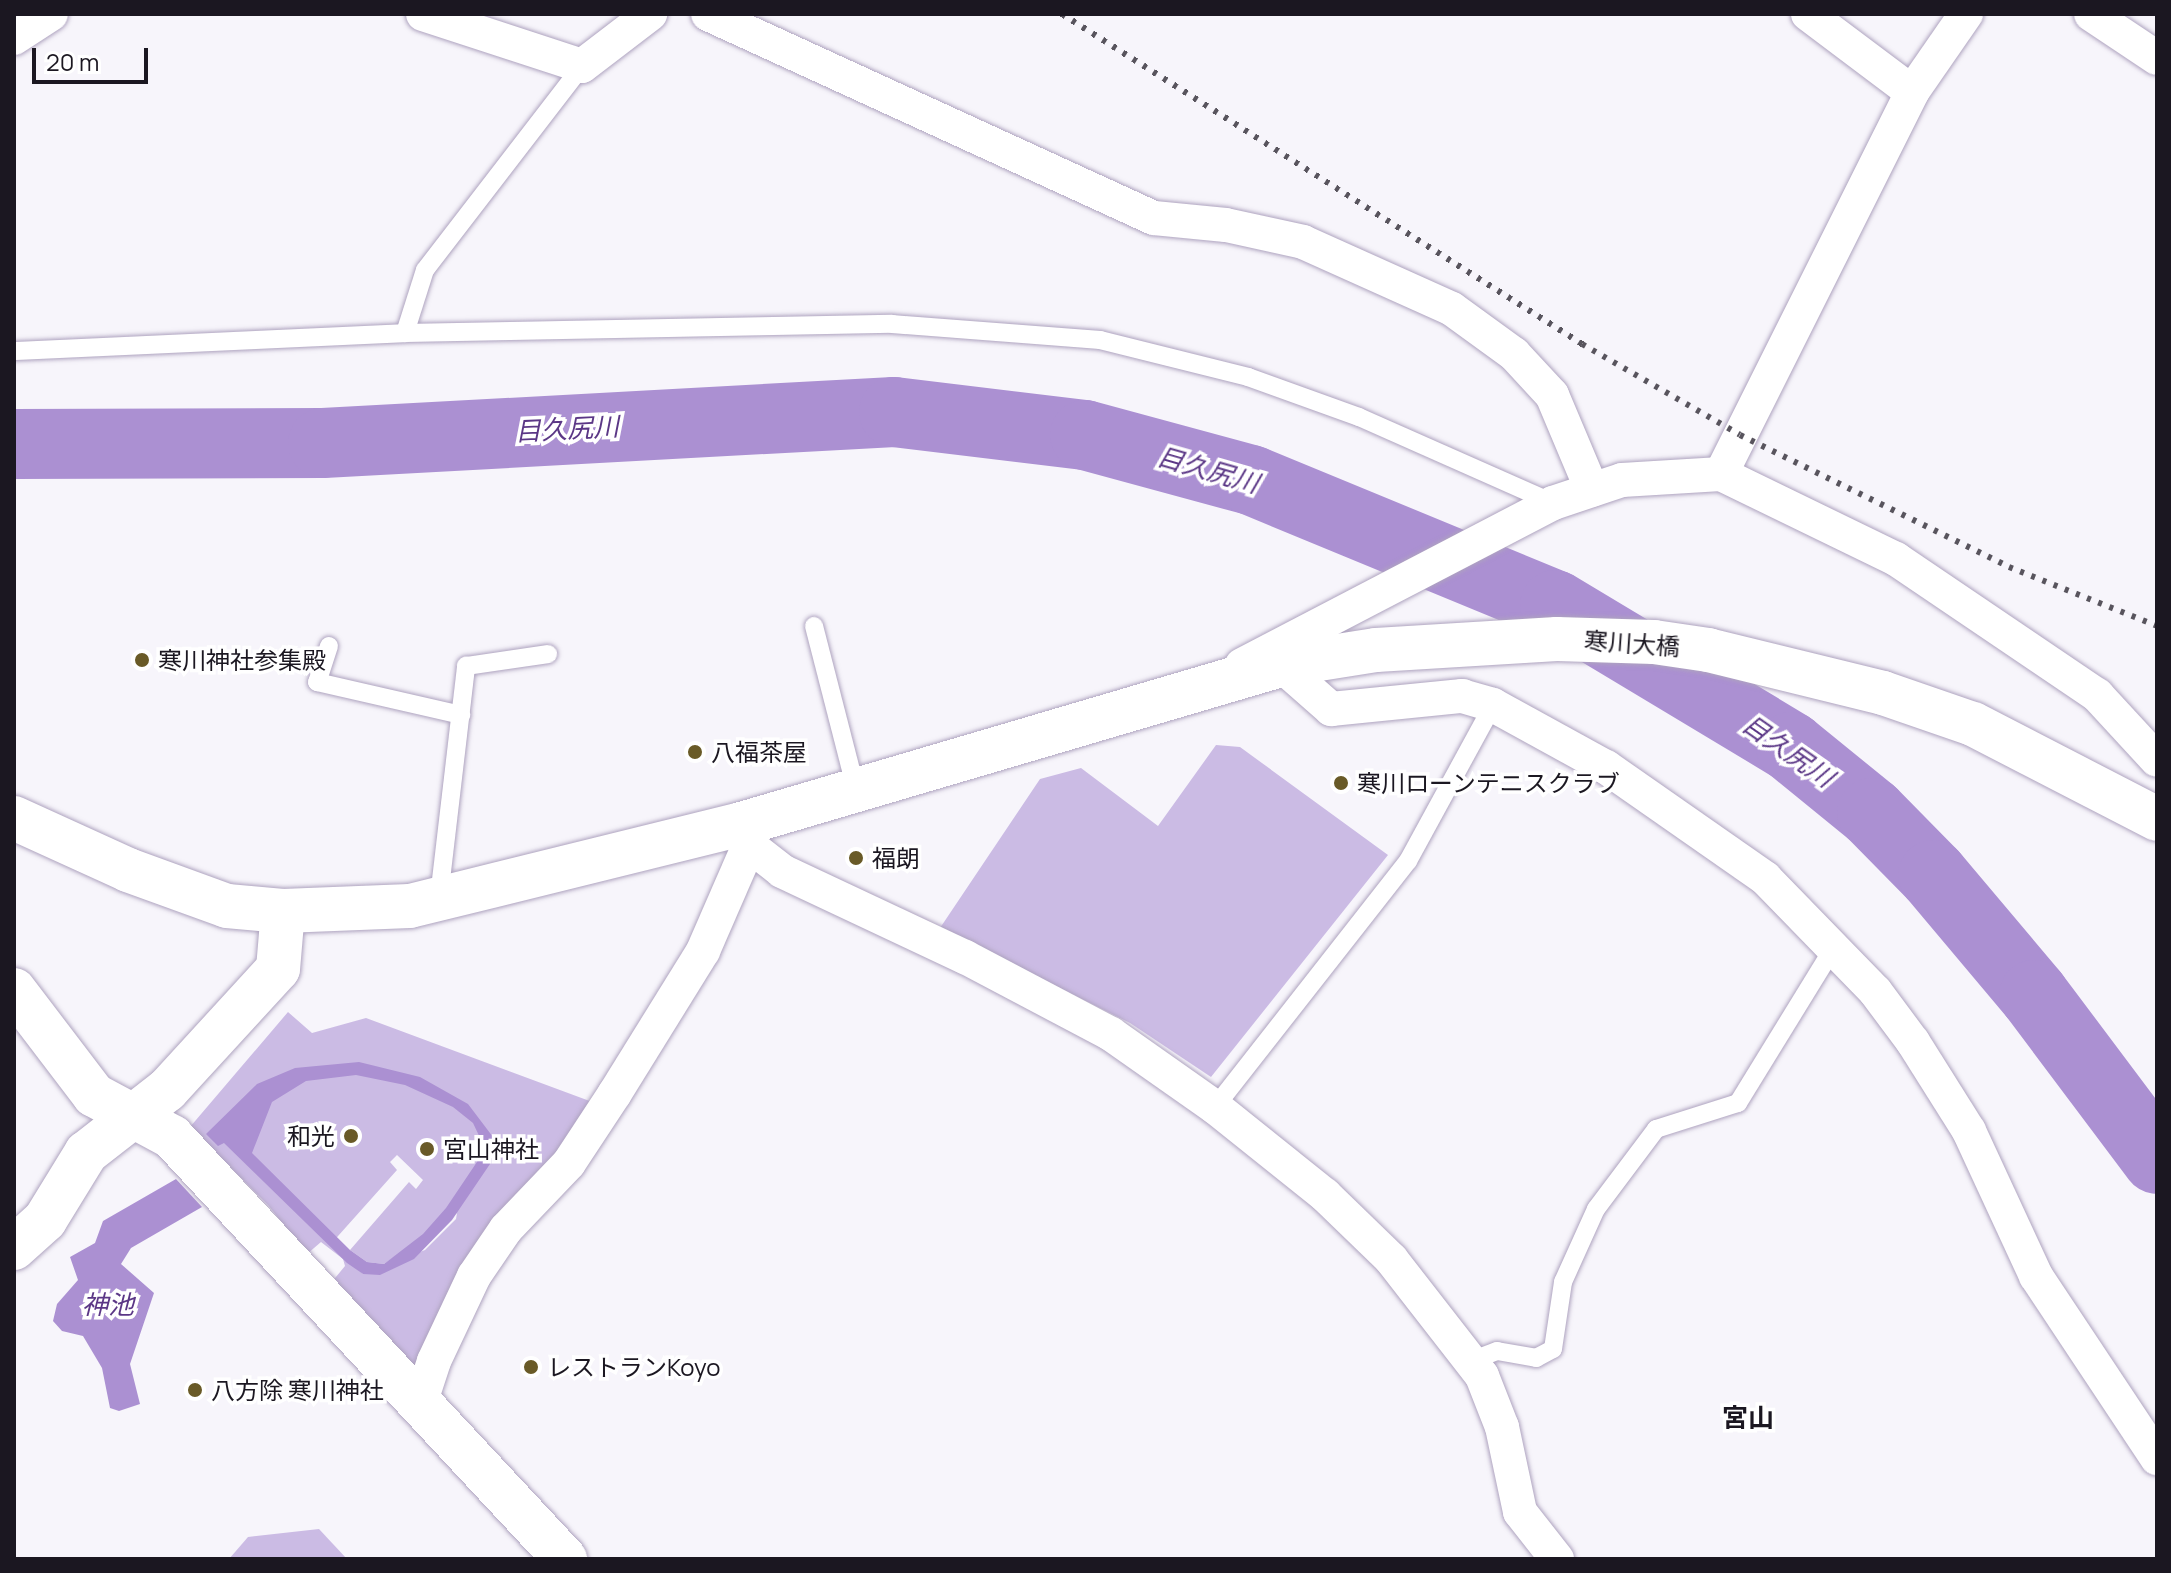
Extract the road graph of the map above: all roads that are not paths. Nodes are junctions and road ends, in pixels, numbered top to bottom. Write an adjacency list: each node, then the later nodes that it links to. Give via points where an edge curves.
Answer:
1 (51, 14): 8 (street)
2 (423, 14): 10 (street)
3 (650, 14): 10 (street)
4 (708, 14): 15 (street, via 1154,218 1226,225 1303,242 1452,309 1514,354 1552,395)
5 (1808, 14): 11 (street)
6 (1966, 14): 11 (street)
7 (2091, 14): 9 (street)
8 (14, 38)
9 (2157, 58)
10 (582, 66): 12 (lane, via 425,270)
11 (1912, 92): 14 (street)
12 (405, 333): 13 (lane); 16 (lane, via 892,324 1100,340 1248,377 1359,417)
13 (14, 351)
14 (1721, 474): 15 (street, via 1622,480); 24 (street, via 1909,567 2097,695)
15 (1592, 490): 16 (street)
16 (1546, 506): 21 (street, via 1331,614)
17 (814, 626): 25 (lane)
18 (329, 646): 23 (lane, via 317,682)
19 (548, 654): 23 (lane, via 466,666)
20 (1281, 665): 21 (street, 寒川大橋); 22 (street, via 1331,709 1462,696); 27 (street, 寒川大橋, via 1376,650 1510,640 1654,642 1883,693 1973,724)
21 (1204, 687): 25 (street, 寒川大橋)
22 (1493, 705): 31 (street, via 1606,767 1702,832 1765,878); 33 (lane, via 1408,861)
23 (461, 715): 29 (lane)
24 (2157, 760)
25 (856, 789): 28 (street, 寒川大橋)
26 (14, 818): 30 (street, 寒川大橋, via 128,870 227,906)
27 (2157, 819)
28 (744, 835): 29 (street, 寒川大橋); 33 (street, via 782,871 965,957 1111,1034); 37 (street, via 703,951 569,1163 506,1229 474,1276)
29 (439, 900): 30 (street, 寒川大橋)
30 (283, 911): 34 (street, via 278,969 167,1090)
31 (1834, 947): 36 (lane, via 1738,1103 1656,1129 1596,1209 1563,1282 1553,1349 1536,1358 1497,1351); 38 (street, via 1913,1042 1969,1131 2036,1276)
32 (14, 990): 34 (street, via 94,1095)
33 (1215, 1107): 36 (street, via 1325,1195 1391,1259)
34 (133, 1117): 35 (street, via 86,1153 45,1220); 37 (street, via 172,1137)
35 (14, 1248)
36 (1471, 1361): 40 (street, via 1502,1427 1520,1512)
37 (419, 1407): 39 (street)
38 (2157, 1458)
39 (565, 1559)
40 (1557, 1559)

